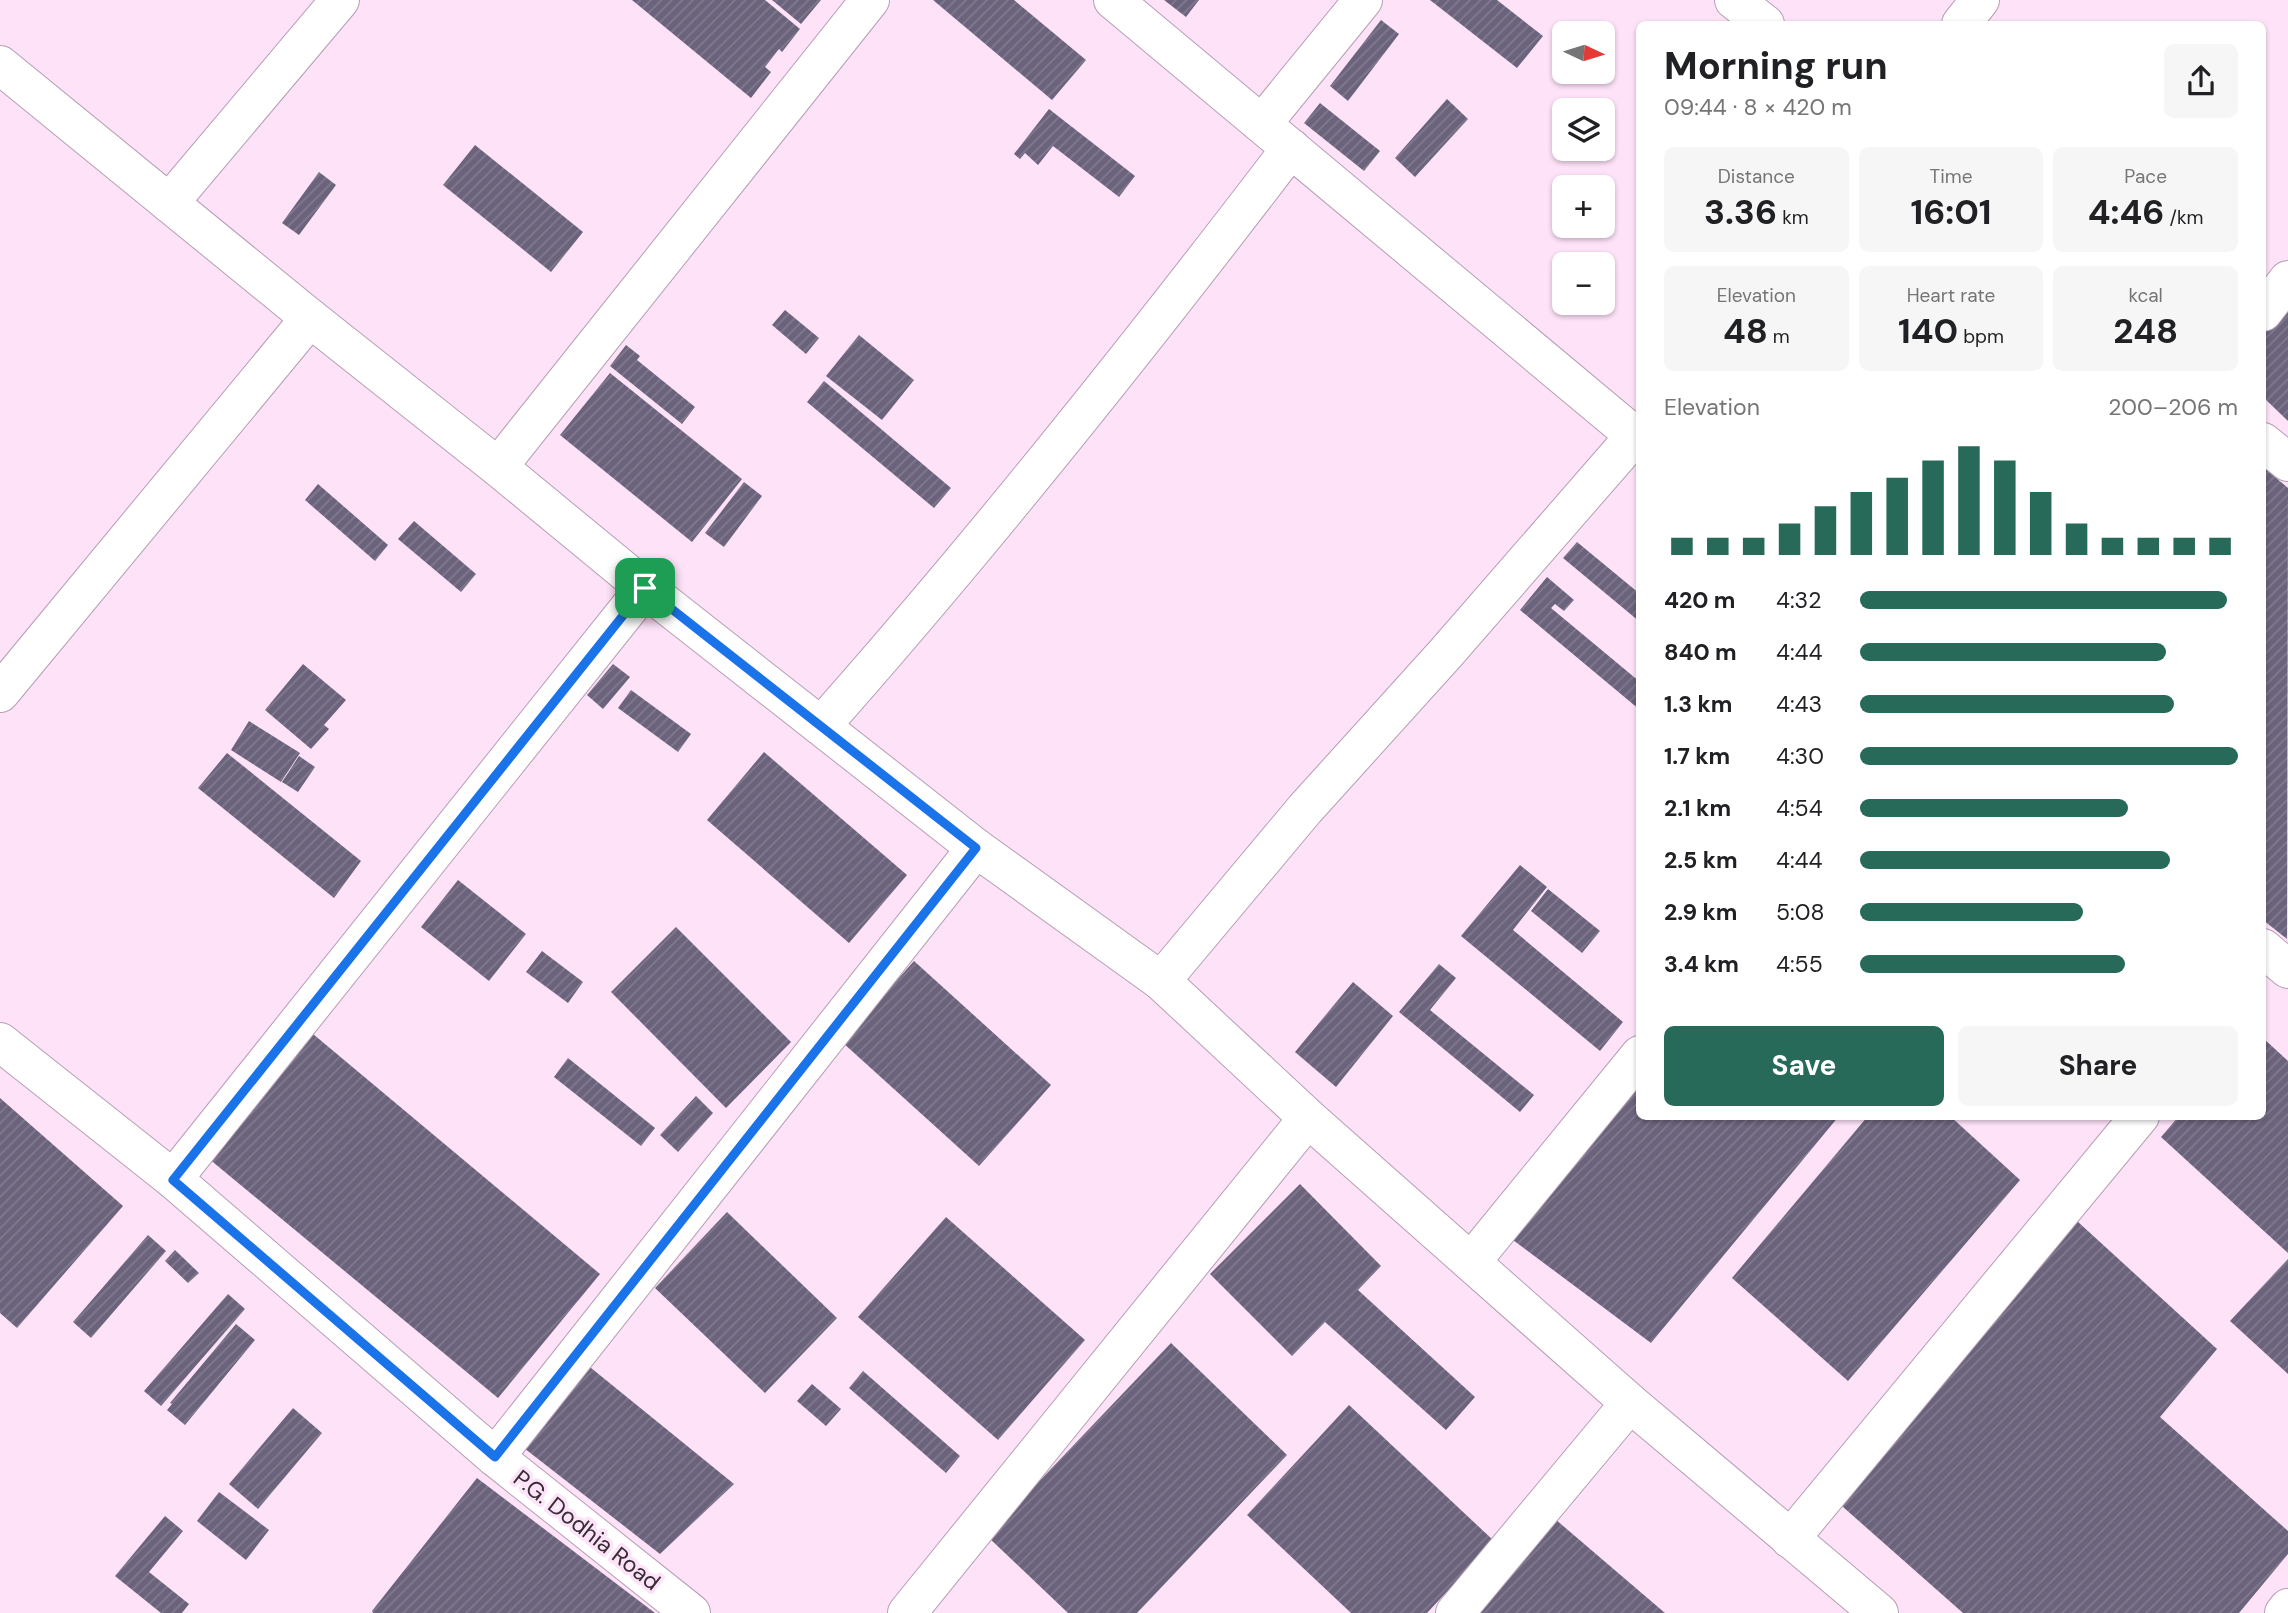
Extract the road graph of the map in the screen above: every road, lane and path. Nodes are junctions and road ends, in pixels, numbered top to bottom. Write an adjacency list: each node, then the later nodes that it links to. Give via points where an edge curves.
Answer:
1 (340, 0): 12 (street)
2 (870, 0): 20 (street)
3 (1114, 0): 10 (street)
4 (1363, 0): 10 (street)
5 (1734, 0): 7 (street)
6 (1980, 0): 8 (street)
7 (1761, 21)
8 (1963, 21)
9 (0, 65): 12 (street)
10 (1262, 124): 11 (street)
11 (1291, 148): 16 (street); 23 (street, via 1159,320 898,639)
12 (169, 203): 15 (street)
13 (2288, 280): 14 (street)
14 (2266, 308)
15 (310, 318): 20 (street); 22 (street)
16 (1636, 433)
17 (1636, 437): 25 (street, via 1305,809)
18 (2266, 444): 19 (street)
19 (2288, 461)
20 (498, 467): 21 (street)
21 (645, 588): 23 (street); 30 (street)
22 (0, 693)
23 (821, 726): 24 (street)
24 (976, 848): 25 (street); 33 (street)
25 (1161, 981): 28 (street)
26 (0, 1042): 30 (street, P.G. Dodhia Road)
27 (1636, 1060): 31 (street)
28 (1308, 1118): 31 (street); 37 (street)
29 (2137, 1120): 34 (street)
30 (173, 1180): 33 (street, P.G. Dodhia Road)
31 (1471, 1262): 32 (street)
32 (1630, 1403): 34 (street); 38 (street)
33 (495, 1457): 36 (street, P.G. Dodhia Road)
34 (1790, 1539): 39 (street)
35 (2288, 1608): 40 (street)
36 (691, 1613)
37 (907, 1613)
38 (1455, 1613)
39 (1879, 1613)
40 (2284, 1613)

